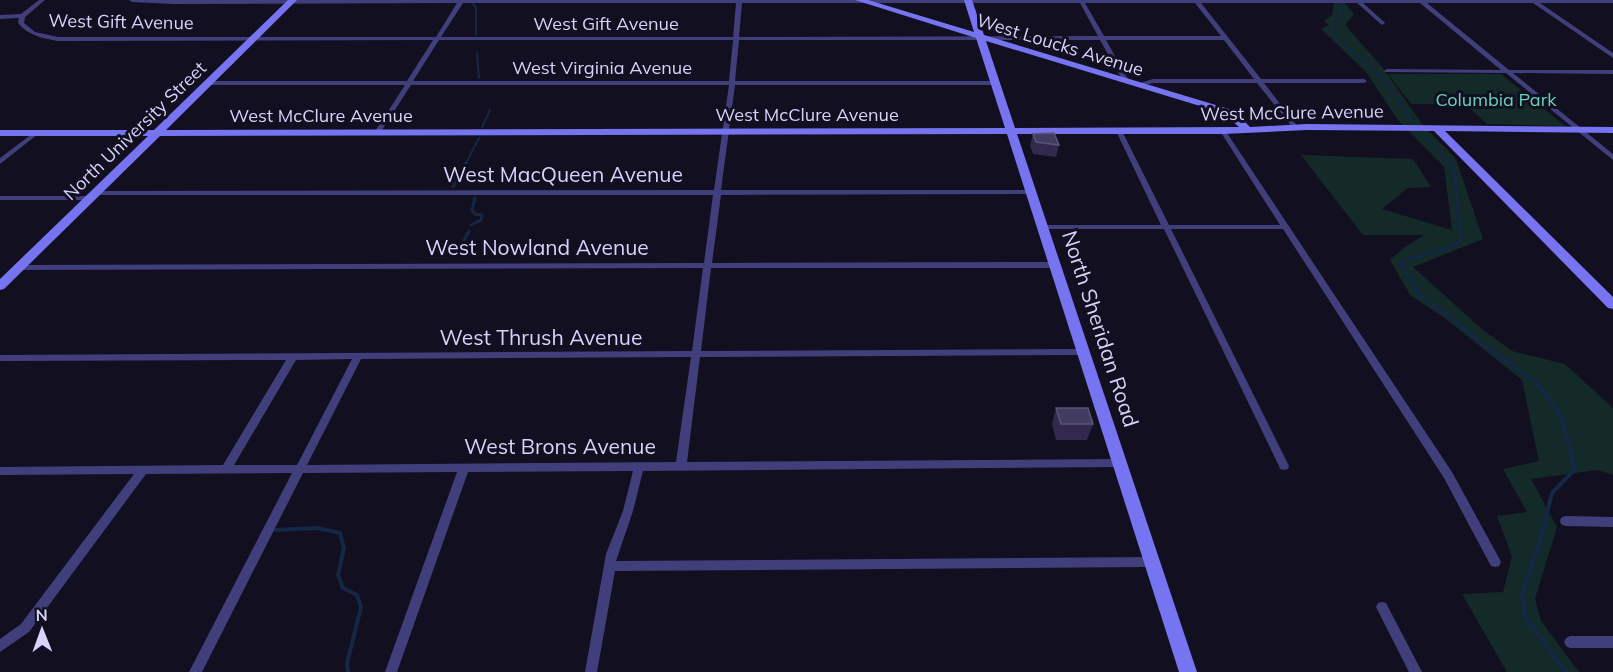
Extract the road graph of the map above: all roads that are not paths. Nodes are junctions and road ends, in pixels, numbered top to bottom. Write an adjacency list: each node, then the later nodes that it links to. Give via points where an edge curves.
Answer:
1 (42, 0): 16 (street)
2 (132, 0): 6 (street)
3 (1304, 0): 12 (street); 13 (street)
4 (1420, 0): 5 (street); 13 (street); 29 (street)
5 (1533, 0): 14 (street); 27 (street)
6 (292, 1): 7 (street); 21 (street, North University Street)
7 (462, 1): 8 (street); 22 (street)
8 (631, 1): 15 (street)
9 (861, 1): 10 (street); 15 (street); 19 (street, West Loucks Avenue)
10 (968, 1): 11 (street); 20 (street, North Sheridan Road)
11 (1082, 1): 12 (street); 24 (street)
12 (1196, 1): 25 (street)
13 (1358, 1): 18 (street)
14 (1613, 1)
15 (739, 2): 23 (street)
16 (22, 16): 17 (street, West Gift Avenue); 21 (street, West Gift Avenue, via 26,30 58,39)
17 (0, 17)
18 (1382, 23)
19 (961, 36): 20 (street, West Loucks Avenue); 23 (street, West Gift Avenue)
20 (981, 38): 26 (street, West Loucks Avenue); 37 (street, North Sheridan Road)
21 (253, 39): 22 (street, West Gift Avenue); 34 (street, North University Street)
22 (438, 39): 23 (street, West Gift Avenue); 35 (street)
23 (735, 39): 36 (street)
24 (1103, 39): 25 (street); 26 (street); 31 (street)
25 (1226, 39): 32 (street)
26 (1001, 41): 31 (street, West Loucks Avenue)
27 (1613, 57)
28 (1387, 71): 29 (street)
29 (1506, 71): 30 (street); 42 (street)
30 (1613, 72)
31 (1126, 81): 38 (street, West Loucks Avenue)
32 (1260, 81): 33 (street); 38 (street, via 1154,81); 39 (street)
33 (1364, 81)
34 (209, 83): 35 (street, West Virginia Avenue); 50 (street, North University Street)
35 (408, 83): 36 (street, West Virginia Avenue); 51 (street)
36 (732, 83): 37 (street, West Virginia Avenue); 47 (street)
37 (995, 83): 44 (street, North Sheridan Road)
38 (1137, 85): 41 (street, West Loucks Avenue, via 1231,113)
39 (1295, 127): 40 (street, West McClure Avenue); 41 (street, West McClure Avenue)
40 (1436, 128): 42 (street, West McClure Avenue); 65 (street)
41 (1247, 129): 46 (street, West McClure Avenue)
42 (1579, 130): 43 (street, West McClure Avenue); 52 (street)
43 (1613, 130)
44 (1013, 131): 45 (street, West McClure Avenue); 47 (street, West McClure Avenue); 54 (street, North Sheridan Road)
45 (1119, 131): 46 (street, West McClure Avenue); 59 (street)
46 (1223, 131): 60 (street)
47 (725, 132): 51 (street, West McClure Avenue); 55 (street)
48 (0, 133): 49 (street, West McClure Avenue)
49 (36, 133): 50 (street, West McClure Avenue); 53 (street)
50 (157, 133): 51 (street, West McClure Avenue); 56 (street, North University Street)
51 (377, 133)
52 (1613, 158)
53 (0, 162)
54 (1032, 192): 55 (street, West MacQueen Avenue); 58 (street, North Sheridan Road)
55 (718, 193): 56 (street, West MacQueen Avenue); 62 (street)
56 (92, 195): 57 (street, West MacQueen Avenue); 63 (street, North University Street)
57 (0, 198)
58 (1043, 227): 59 (street); 61 (street, North Sheridan Road)
59 (1166, 227): 60 (street); 74 (street)
60 (1284, 227): 83 (street, via 1448,475)
61 (1055, 265): 62 (street, West Nowland Avenue); 66 (street, North Sheridan Road)
62 (708, 266): 63 (street, West Nowland Avenue); 67 (street)
63 (19, 267): 64 (street, North University Street)
64 (2, 281)
65 (1613, 305)
66 (1083, 352): 67 (street, West Thrush Avenue); 71 (street, North Sheridan Road)
67 (697, 355): 69 (street, West Thrush Avenue); 73 (street)
68 (293, 356): 69 (street, West Thrush Avenue); 70 (street, West Thrush Avenue); 77 (street)
69 (358, 356): 78 (street)
70 (0, 358)
71 (1120, 463): 73 (street, West Brons Avenue); 82 (street, North Sheridan Road)
72 (639, 466): 73 (street, West Brons Avenue); 75 (street, West Brons Avenue); 84 (street)
73 (681, 466)
74 (1284, 466)
75 (464, 467): 78 (street, West Brons Avenue); 90 (street)
76 (143, 470): 77 (street, West Brons Avenue); 79 (street, West Brons Avenue); 88 (street, via 25,628)
77 (226, 470): 78 (street, West Brons Avenue)
78 (299, 470): 89 (street)
79 (0, 471)
80 (1565, 521): 81 (street)
81 (1613, 522)
82 (1151, 562): 84 (street); 92 (street, North Sheridan Road)
83 (1495, 562)
84 (610, 566): 91 (street)
85 (1382, 607): 93 (street)
86 (1570, 642): 87 (street)
87 (1613, 642)
88 (0, 646)
89 (195, 672)
90 (391, 672)
91 (591, 672)
92 (1188, 672)
93 (1416, 672)

